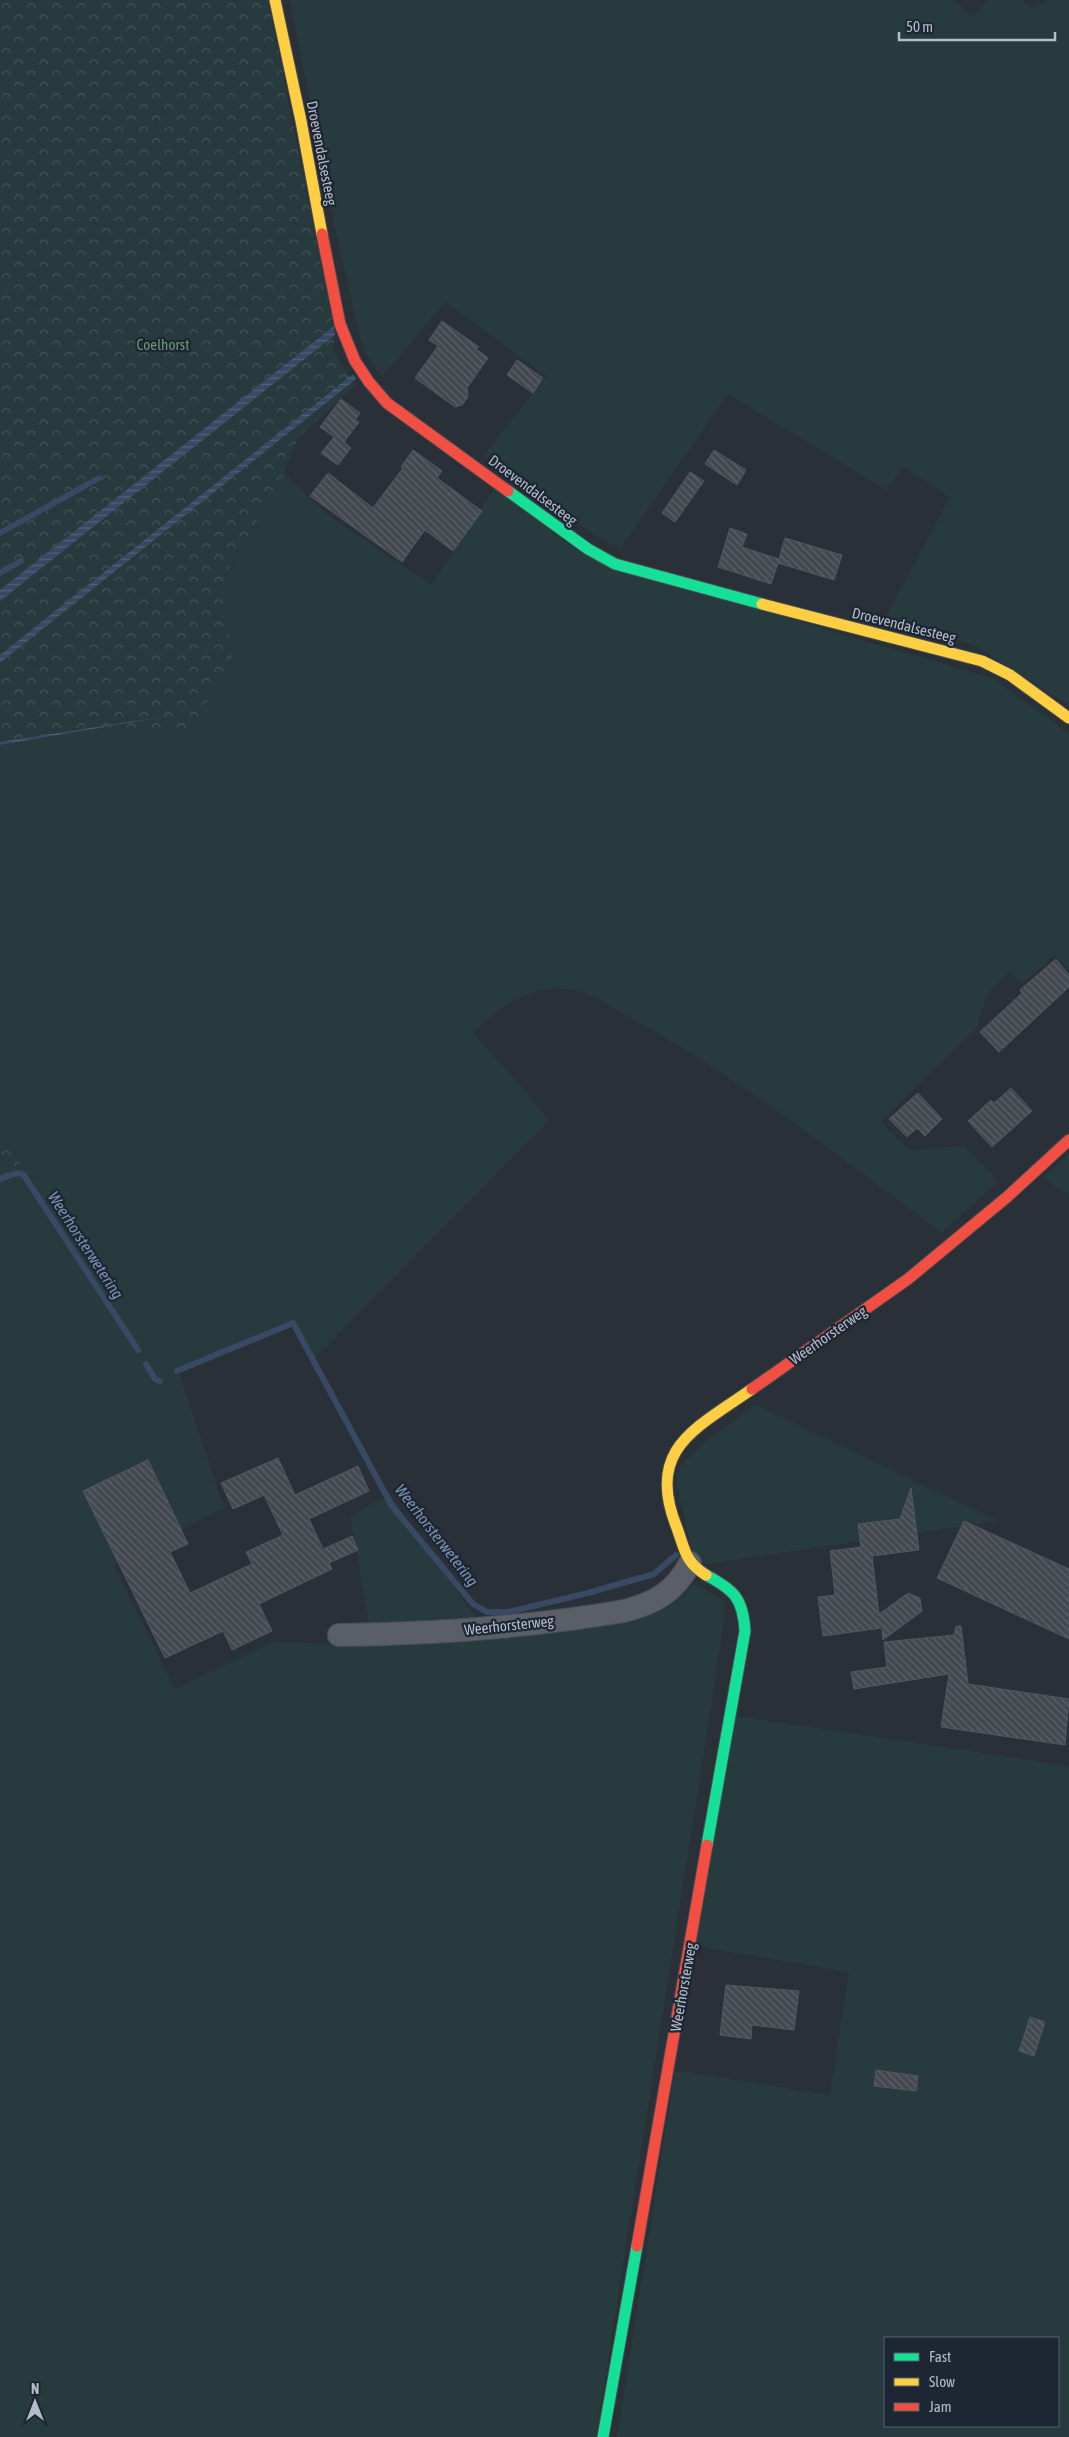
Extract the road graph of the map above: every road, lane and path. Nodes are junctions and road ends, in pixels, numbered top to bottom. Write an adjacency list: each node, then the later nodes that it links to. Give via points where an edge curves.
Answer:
1 (275, 0): 2 (street, Droevendalsesteeg, via 336,311 355,364 386,403 588,550 615,564 982,661 1010,675)
2 (1069, 718)
3 (1069, 1140): 4 (street, Weerhorsterweg, via 921,1269 685,1438 667,1466 666,1490)
4 (690, 1564): 5 (street, Weerhorsterweg, via 668,1594 642,1607 624,1611 405,1635); 6 (street, Weerhorsterweg, via 732,1589 740,1598 744,1607 745,1631)
5 (339, 1635)
6 (603, 2437)

